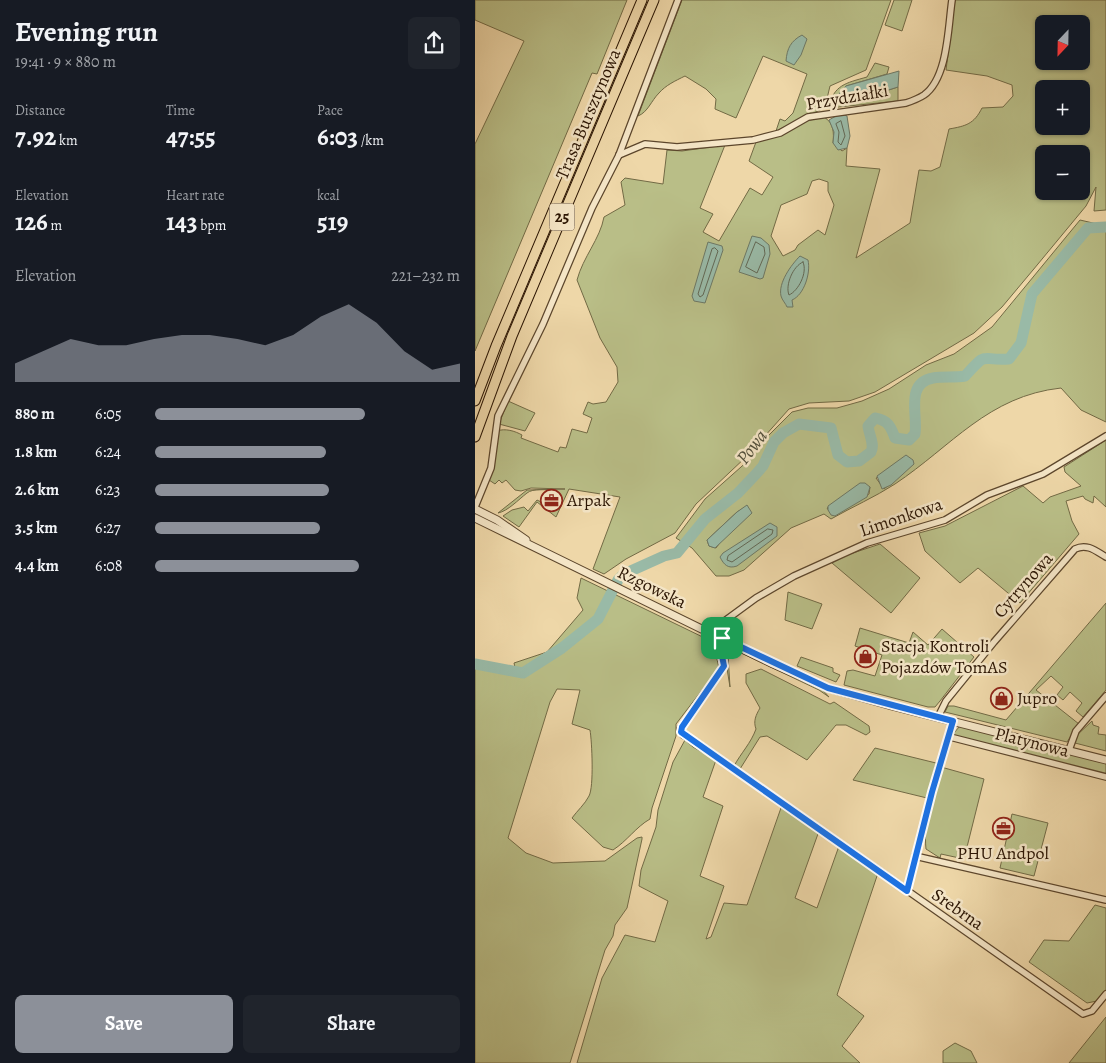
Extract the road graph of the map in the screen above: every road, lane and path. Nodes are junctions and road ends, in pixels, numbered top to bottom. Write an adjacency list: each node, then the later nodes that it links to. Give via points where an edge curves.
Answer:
1 (642, 0): 6 (main road, Trasa Bursztynowa / 25, via 492,353)
2 (654, 0): 8 (main road, Trasa Bursztynowa / 25, via 509,342)
3 (678, 0): 5 (street)
4 (952, 0): 5 (street, Przydziałki, via 940,73 932,87 915,99 808,117 780,133 753,140 684,147 645,144)
5 (619, 155): 9 (street, via 498,416 491,468)
6 (475, 401)
7 (1106, 436): 13 (street, Limonkowa, via 1043,474 987,495 945,520 867,543 794,576 756,598)
8 (475, 437)
9 (475, 508): 11 (street)
10 (475, 518): 11 (street)
11 (485, 519): 13 (street, Rzgowska, via 517,532 529,543)
12 (1106, 558): 16 (street, Cytrynowa, via 1088,547 1075,549 988,649 946,701)
13 (712, 633): 14 (street, Rzgowska)
14 (722, 638): 16 (street, Rzgowska, via 828,688); 23 (street, Srebrna, via 720,646 724,666 681,732)
15 (1106, 696): 19 (street, via 1076,731)
16 (938, 717): 17 (street, Rzgowska)
17 (953, 721): 18 (street); 19 (street, Rzgowska)
18 (950, 737): 21 (street, Platynowa); 22 (street)
19 (1069, 750): 20 (street, Rzgowska)
20 (1106, 760)
21 (1106, 776)
22 (915, 856): 23 (street); 24 (street)
23 (907, 891): 25 (street, Srebrna, via 1083,1014 1088,1014)
24 (1106, 900)
25 (1106, 994)

